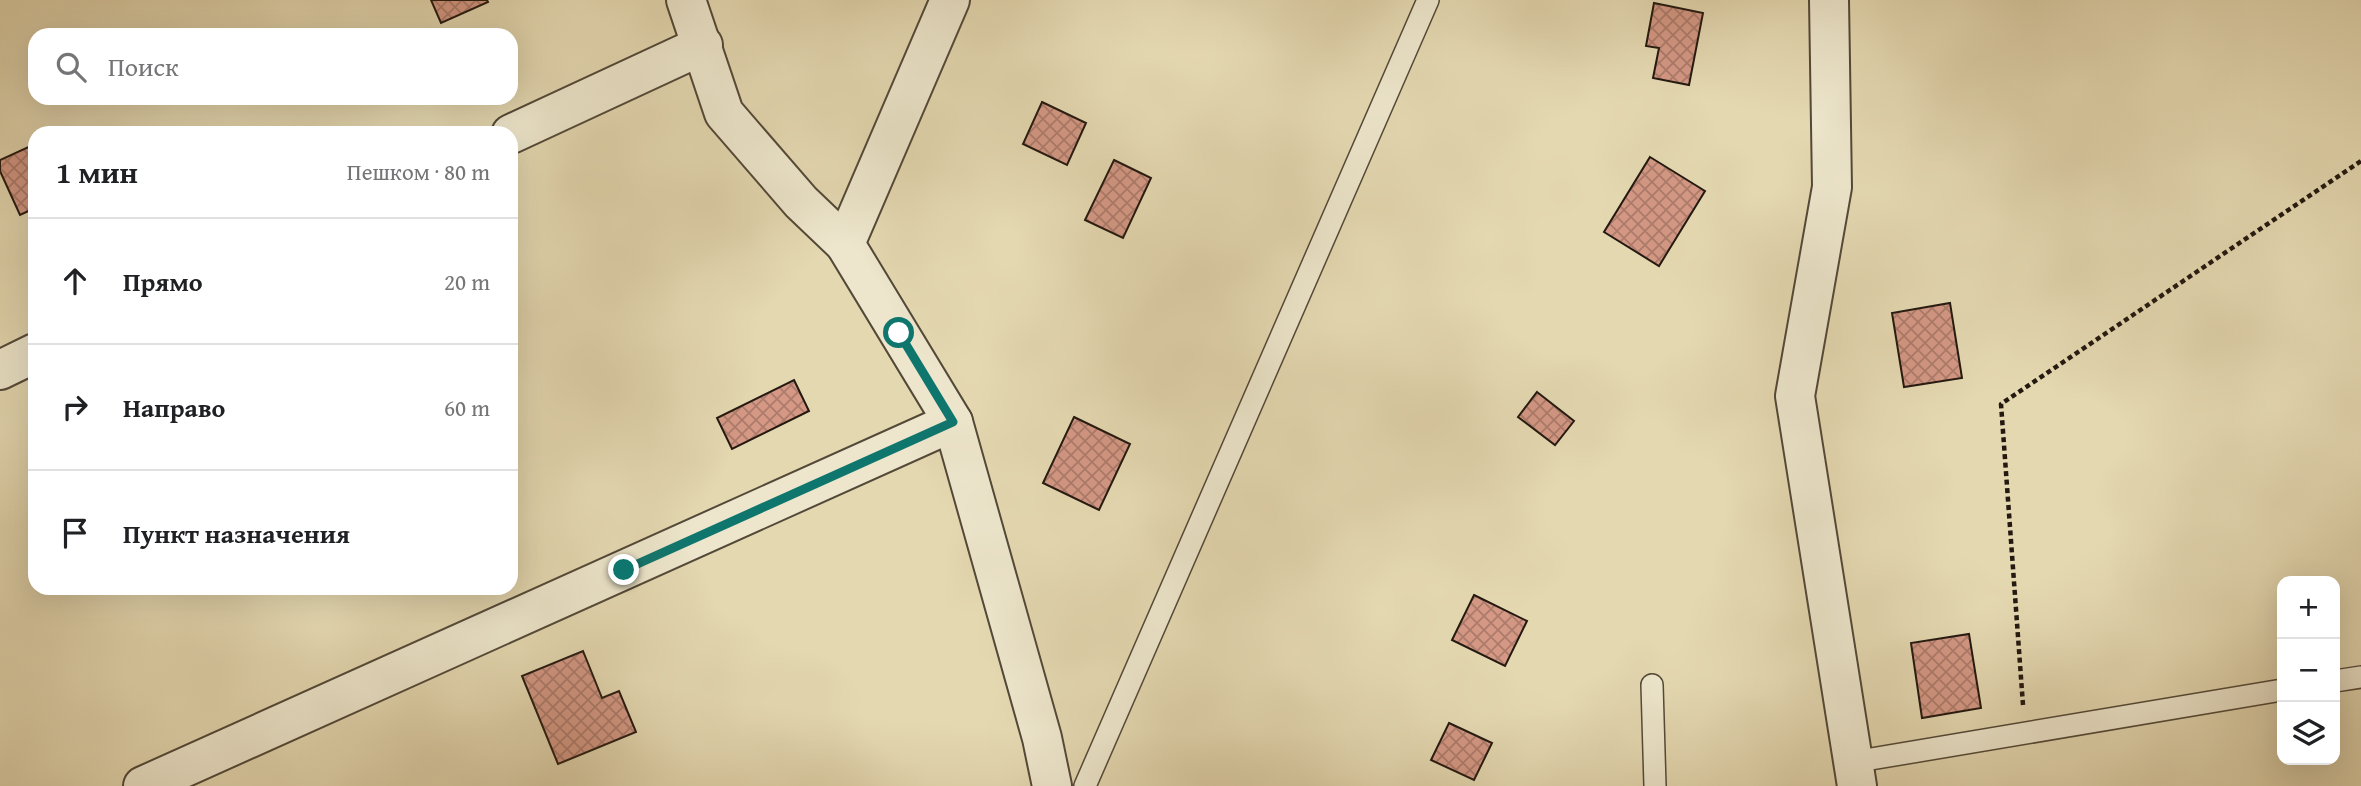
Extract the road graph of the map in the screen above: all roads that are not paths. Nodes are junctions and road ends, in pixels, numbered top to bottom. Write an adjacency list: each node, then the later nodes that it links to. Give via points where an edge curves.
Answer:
1 (686, 0): 5 (street)
2 (950, 0): 7 (street)
3 (1428, 0): 18 (lane)
4 (1829, 0): 15 (street, via 1832,187 1795,396)
5 (703, 45): 6 (street); 7 (street, via 724,113 801,202)
6 (518, 131)
7 (845, 244): 10 (street)
8 (28, 357): 9 (street)
9 (0, 370)
10 (953, 422): 16 (street); 17 (street)
11 (2361, 677): 12 (lane)
12 (2340, 680)
13 (1652, 685): 19 (lane)
14 (2277, 691): 15 (lane, via 2025,733)
15 (1855, 774)
16 (143, 786)
17 (1052, 786)
18 (1085, 786)
19 (1655, 786)

